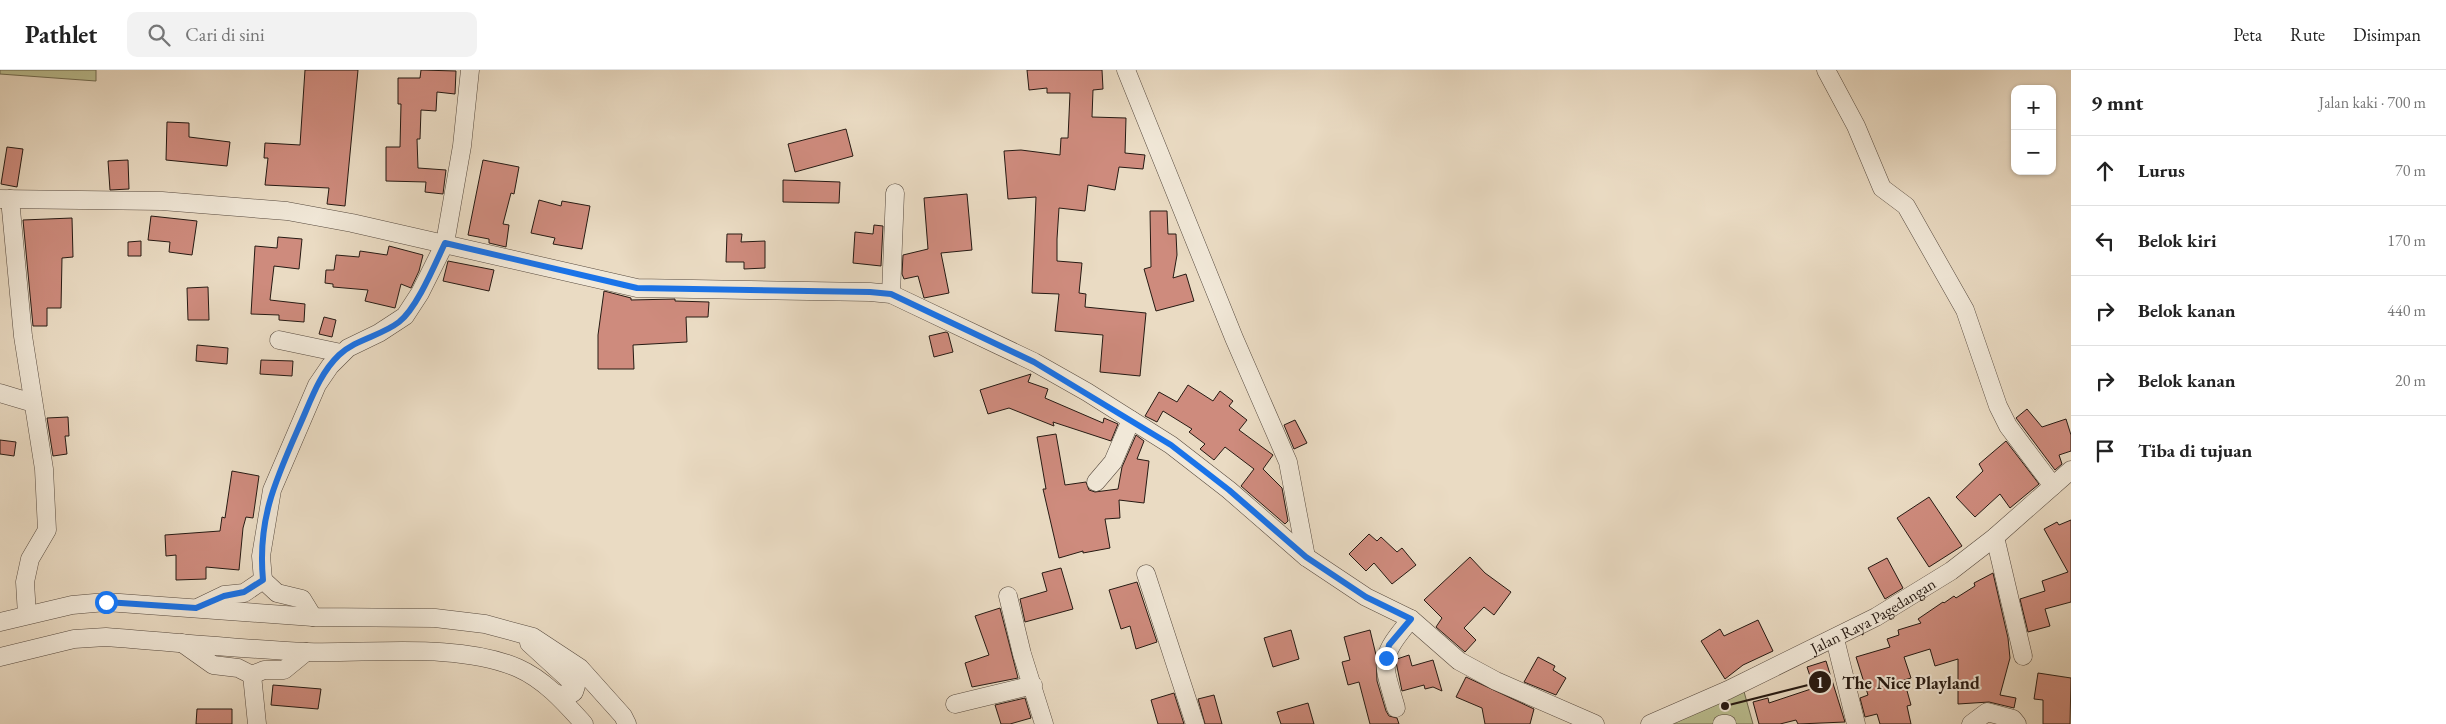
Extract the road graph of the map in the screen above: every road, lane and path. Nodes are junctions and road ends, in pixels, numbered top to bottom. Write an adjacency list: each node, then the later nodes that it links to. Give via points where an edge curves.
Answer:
1 (470, 70): 6 (street, via 462,146)
2 (1126, 70): 17 (street, via 1234,338 1288,462)
3 (1826, 70): 15 (street, via 1856,126 1882,188 1906,206 1965,310 2008,426)
4 (895, 193): 7 (street)
5 (5, 199): 6 (street, via 162,201 287,212 352,222); 11 (street)
6 (445, 243): 7 (street, via 637,288); 9 (street, via 405,316)
7 (891, 294): 12 (street, via 1034,362)
8 (279, 340): 9 (street)
9 (341, 353): 19 (street, via 318,385 272,490 261,556)
10 (0, 393): 11 (street)
11 (33, 403): 22 (street, via 44,469 47,530 30,559 25,582)
12 (1131, 420): 14 (street, via 1113,462); 17 (street, via 1171,445 1229,490)
13 (2071, 470): 15 (street, Jalan Raya Pagedangan)
14 (1096, 482)
15 (2053, 486): 16 (street, Jalan Raya Pagedangan)
16 (1994, 537): 27 (street, Jalan Raya Pagedangan, via 1951,571); 30 (street)
17 (1306, 557): 24 (street, via 1366,597)
18 (1146, 574): 41 (street)
19 (263, 580): 21 (street, via 244,592 224,596); 23 (street, via 277,594 302,599)
20 (1008, 596): 33 (street)
21 (196, 608): 22 (street, via 106,602 72,605); 23 (street)
22 (27, 615): 25 (street)
23 (313, 618): 26 (street, via 435,618 485,624)
24 (1411, 619): 36 (street, via 1389,645 1386,658 1385,669); 42 (street, via 1459,661 1496,681)
25 (0, 622)
26 (520, 633): 34 (street, via 576,686 568,696); 39 (street, via 533,637 580,668)
27 (1835, 639): 43 (street, Jalan Raya Pagedangan); 46 (street)
28 (182, 643): 29 (street); 31 (street, via 106,637 74,639); 32 (street, via 213,665 238,668)
29 (306, 652): 32 (street, via 284,670 264,670); 34 (street, via 432,652 478,657 518,668)
30 (2023, 656)
31 (0, 657)
32 (252, 675): 37 (street)
33 (1033, 685): 35 (street); 40 (street)
34 (558, 694): 38 (street)
35 (955, 704)
36 (1396, 708)
37 (257, 724)
38 (584, 724)
39 (628, 724)
40 (1044, 724)
41 (1195, 724)
42 (1595, 724)
43 (1650, 724)
44 (1722, 724): 45 (street)
45 (1727, 724)
46 (1856, 724)
47 (1971, 724): 48 (street, via 1987,712 2013,719)
48 (2017, 724)

